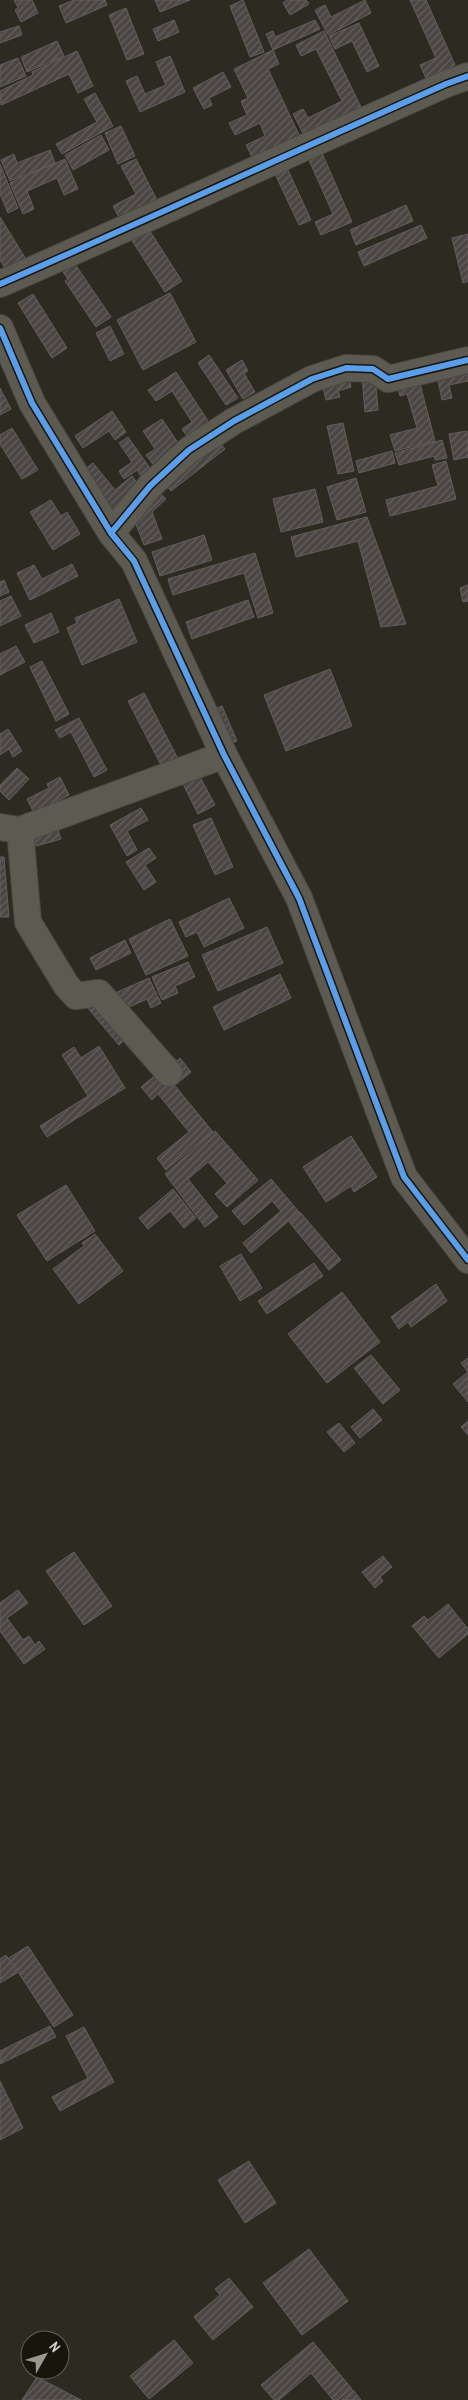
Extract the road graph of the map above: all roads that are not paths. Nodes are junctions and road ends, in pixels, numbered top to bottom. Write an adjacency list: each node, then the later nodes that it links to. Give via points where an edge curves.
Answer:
1 (468, 76): 2 (street)
2 (0, 284)
3 (0, 328): 5 (street, via 32,403)
4 (468, 360): 5 (street, via 388,379 373,369 346,368 312,379 234,421 189,450 150,486)
5 (112, 533): 6 (street, via 134,561)
6 (224, 754): 7 (street); 9 (street, via 299,898 404,1177)
7 (10, 828): 8 (street, via 28,922 66,985 76,996 99,993)
8 (169, 1073)
9 (468, 1260)

